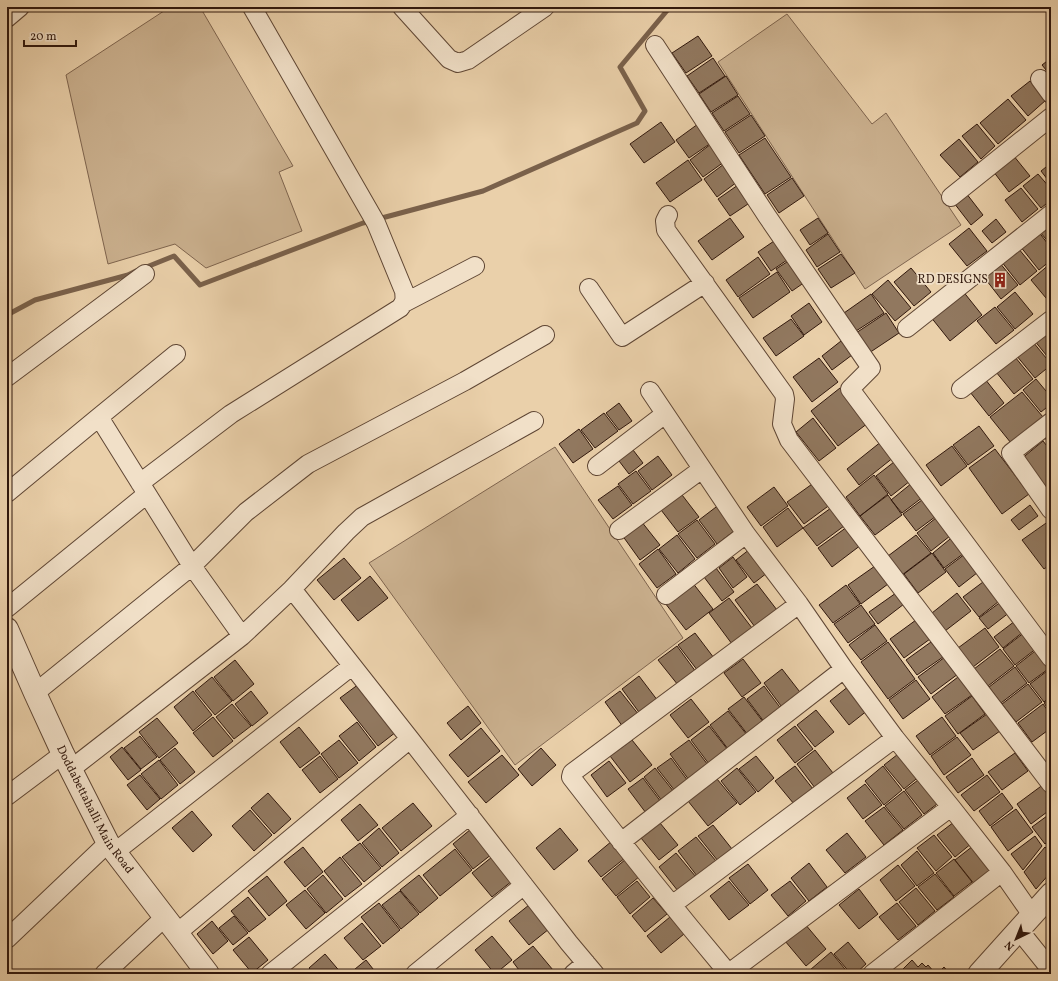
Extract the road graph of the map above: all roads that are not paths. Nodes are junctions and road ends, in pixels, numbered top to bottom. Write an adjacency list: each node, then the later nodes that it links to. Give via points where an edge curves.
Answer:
1 (20, 7): 5 (street)
2 (252, 7): 17 (street, via 373,218 404,291)
3 (402, 7): 4 (street, via 450,59 458,63 468,60)
4 (545, 7)
5 (7, 18)
6 (655, 45): 43 (street, via 871,368 850,389)
7 (1040, 79): 8 (street)
8 (1051, 94)
9 (1051, 117): 10 (street)
10 (951, 197)
11 (1051, 214): 19 (street)
12 (668, 215): 15 (street, via 665,222 666,230)
13 (475, 266): 17 (street)
14 (145, 274): 22 (street)
15 (705, 283): 16 (street, via 622,337); 50 (street, via 784,394 782,424 789,440)
16 (589, 288)
17 (404, 303): 31 (street, via 400,308 231,414)
18 (1051, 320): 23 (street)
19 (907, 328)
20 (545, 335): 36 (street, via 465,381 308,464 246,512)
21 (176, 354): 26 (street)
22 (7, 377)
23 (961, 389)
24 (650, 391): 25 (street)
25 (665, 414): 29 (street); 30 (street)
26 (99, 417): 31 (street); 32 (street)
27 (534, 421): 37 (street, via 362,517)
28 (1051, 422): 33 (street, via 1011,453)
29 (597, 466)
30 (702, 469): 34 (street); 35 (street)
31 (144, 489): 36 (street); 40 (street)
32 (7, 493)
33 (1051, 510)
34 (619, 530)
35 (746, 534): 38 (street); 39 (street)
36 (192, 566): 41 (street); 46 (street)
37 (292, 589): 41 (street); 44 (street)
38 (666, 595)
39 (799, 604): 45 (street); 54 (street, via 572,773 571,777)
40 (7, 608)
41 (242, 636): 49 (street)
42 (9, 638): 46 (street, Doddabettahalli Main Road)
43 (1051, 658)
44 (352, 666): 48 (street); 55 (street)
45 (844, 669): 47 (street); 54 (street)
46 (35, 694): 49 (street, Doddabettahalli Main Road)
47 (895, 738): 52 (street); 59 (street)
48 (410, 739): 53 (street); 61 (street)
49 (67, 762): 51 (street); 55 (street, Doddabettahalli Main Road)
50 (1051, 784)
51 (7, 796)
52 (951, 807): 56 (street); 69 (street)
53 (470, 815): 57 (street); 67 (street)
54 (621, 842): 59 (street)
55 (111, 848): 61 (street, Doddabettahalli Main Road); 62 (street)
56 (1002, 872): 60 (street); 70 (street)
57 (524, 885): 63 (street); 68 (street)
58 (1051, 894): 60 (street)
59 (672, 906): 69 (street)
60 (1026, 923): 64 (street); 71 (street)
61 (171, 925): 65 (street, Doddabettahalli Main Road); 66 (street)
62 (7, 939)
63 (585, 970)
64 (1051, 970)
65 (201, 971)
66 (104, 974)
67 (270, 974)
68 (416, 974)
69 (729, 974)
70 (872, 974)
71 (979, 974)

